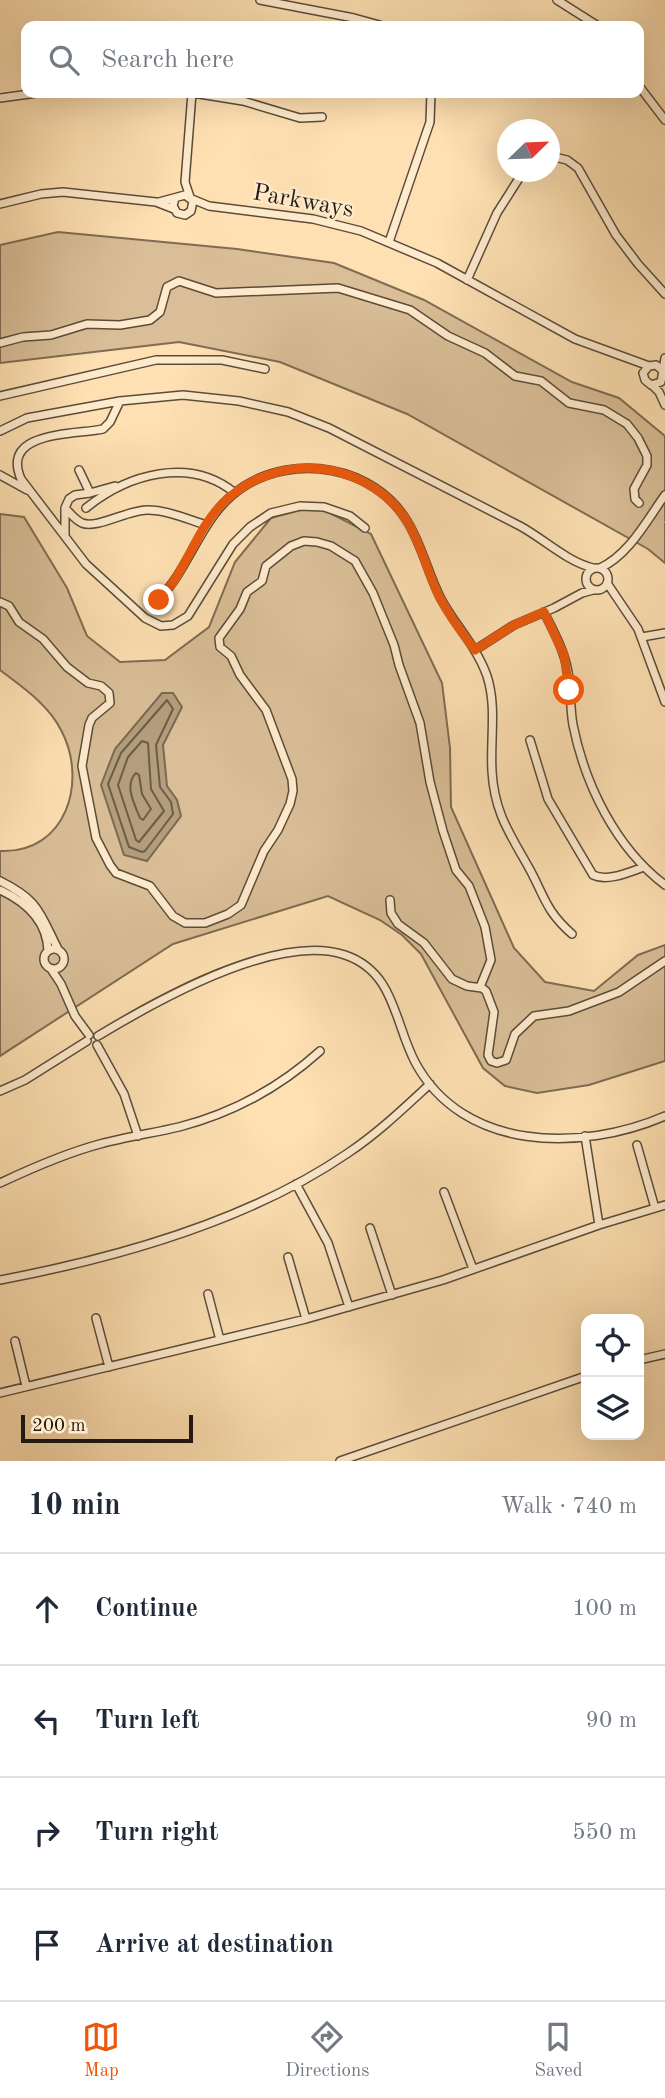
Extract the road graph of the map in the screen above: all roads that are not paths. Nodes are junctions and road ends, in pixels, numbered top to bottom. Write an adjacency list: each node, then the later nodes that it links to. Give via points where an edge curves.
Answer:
1 (260, 0): 3 (street)
2 (557, 0): 4 (street)
3 (365, 21)
4 (590, 21)
5 (644, 93): 12 (street)
6 (21, 95): 7 (street)
7 (0, 98)
8 (193, 98): 14 (street)
9 (224, 98): 11 (street, via 300,118)
10 (431, 98): 23 (street, via 430,122)
11 (323, 117)
12 (665, 120)
13 (560, 158): 25 (street, via 578,169 616,235)
14 (185, 182): 16 (street); 17 (street)
15 (517, 182): 24 (street)
16 (176, 197): 17 (street); 18 (street); 21 (street)
17 (191, 198): 20 (street, Parkways); 22 (street)
18 (156, 202): 19 (street, via 63,192); 21 (street)
19 (0, 204)
20 (209, 206): 22 (street, Parkways); 23 (street, Parkways, via 325,221)
21 (174, 209): 22 (street, via 182,215)
22 (191, 211)
23 (389, 242): 24 (street, Parkways)
24 (467, 280): 28 (street, Parkways, via 575,339)
25 (665, 295)
26 (0, 343): 45 (street, via 87,324 150,320 160,312 167,287 179,281 216,293 345,289 411,310 515,376 548,385 569,403 620,418 647,456 648,465 634,489)
27 (665, 357): 29 (street)
28 (630, 360): 29 (street, Parkways); 31 (street, Parkways)
29 (656, 367): 31 (street); 32 (street)
30 (265, 369): 34 (street, via 222,360 156,360)
31 (643, 375): 33 (street, Parkways)
32 (662, 380): 33 (street); 36 (street)
33 (651, 385): 36 (street, Parkways)
34 (0, 396)
35 (120, 401): 37 (street, via 27,418); 41 (street, via 103,429 44,437 21,451 18,469); 52 (street, via 211,397 302,417 520,526)
36 (664, 401)
37 (0, 431)
38 (79, 470): 42 (street)
39 (0, 475): 41 (street)
40 (120, 486): 42 (street); 43 (street, via 148,475 188,473 211,477); 47 (street)
41 (30, 492): 50 (street)
42 (90, 493): 46 (street, via 72,496)
43 (235, 493): 48 (street); 64 (street, via 269,474 308,468 337,471 373,487 407,522 439,595)
44 (665, 495): 51 (street)
45 (639, 503)
46 (65, 508): 48 (street, via 88,524 148,510); 50 (street)
47 (86, 508)
48 (206, 525): 59 (street, via 180,574)
49 (365, 528): 50 (street, via 350,516 324,507 300,506 271,513 233,544 188,616 167,626 145,618 86,564)
50 (65, 537)
51 (615, 559): 53 (street); 54 (street)
52 (575, 562): 53 (street); 55 (street)
53 (596, 568): 54 (street); 55 (street)
54 (607, 579): 56 (street); 58 (street)
55 (585, 580): 56 (street); 57 (street)
56 (597, 590): 57 (street); 58 (street)
57 (579, 594): 61 (street)
58 (618, 598): 63 (street)
59 (159, 600)
60 (0, 601): 79 (street, via 67,667 109,693 110,703 89,725 82,766 96,838 114,871 150,886 179,920 191,925 228,915 241,905 293,792 266,710 220,646 219,638 247,592 262,581 268,562 290,545 317,542 351,557 371,589 394,645 420,723 443,831 456,870 469,886 485,927 491,960)
61 (544, 612): 64 (street); 67 (street, via 564,655 573,726 590,778 611,822)
62 (665, 633): 63 (street)
63 (642, 637): 65 (street)
64 (475, 650): 72 (street, via 492,701 492,768 499,814 549,911)
65 (665, 702)
66 (530, 740): 67 (street, via 548,799 593,875 611,877)
67 (644, 867): 69 (street)
68 (0, 881): 73 (street, via 23,893 38,908)
69 (665, 885)
70 (0, 890): 74 (street, via 36,915)
71 (390, 900): 79 (street, via 398,924 424,943 452,979)
72 (572, 934)
73 (58, 949): 74 (street); 76 (street, via 64,956)
74 (48, 951): 77 (street, via 44,961)
75 (665, 961): 79 (street, via 619,992 569,1011 534,1016 515,1034 507,1058 500,1063 488,1055 494,1012)
76 (62, 966): 77 (street); 78 (street)
77 (51, 969): 78 (street)
78 (61, 984): 81 (street)
79 (480, 987)
80 (98, 1036): 81 (street); 82 (street); 84 (street, via 175,994 254,961 289,952 326,951 353,958 379,978 393,1000 410,1052)
81 (88, 1038): 82 (street, via 91,1046); 85 (street)
82 (97, 1045): 87 (street, via 122,1087)
83 (320, 1051): 87 (street, via 279,1084 240,1106)
84 (430, 1084): 88 (street, via 454,1108 494,1130 532,1138); 91 (street, via 361,1144)
85 (0, 1091)
86 (665, 1116): 88 (street, via 625,1131)
87 (138, 1136): 90 (street, via 69,1154)
88 (585, 1136): 95 (street)
89 (637, 1145): 94 (street)
90 (0, 1183)
91 (296, 1184): 99 (street, via 229,1215 158,1240); 102 (street, via 328,1242)
92 (444, 1192): 98 (street)
93 (665, 1205): 94 (street)
94 (655, 1208): 95 (street)
95 (599, 1225): 98 (street)
96 (370, 1228): 101 (street)
97 (288, 1257): 104 (street)
98 (473, 1269): 101 (street)
99 (0, 1280)
100 (208, 1294): 105 (street)
101 (392, 1295): 102 (street)
102 (349, 1307): 104 (street)
103 (96, 1318): 109 (street)
104 (306, 1319): 105 (street)
105 (219, 1340): 109 (street)
106 (15, 1341): 111 (street)
107 (665, 1354): 108 (street)
108 (644, 1359)
109 (109, 1367): 111 (street)
110 (583, 1377): 113 (street)
111 (26, 1386): 112 (street)
112 (0, 1393)
113 (340, 1461)

